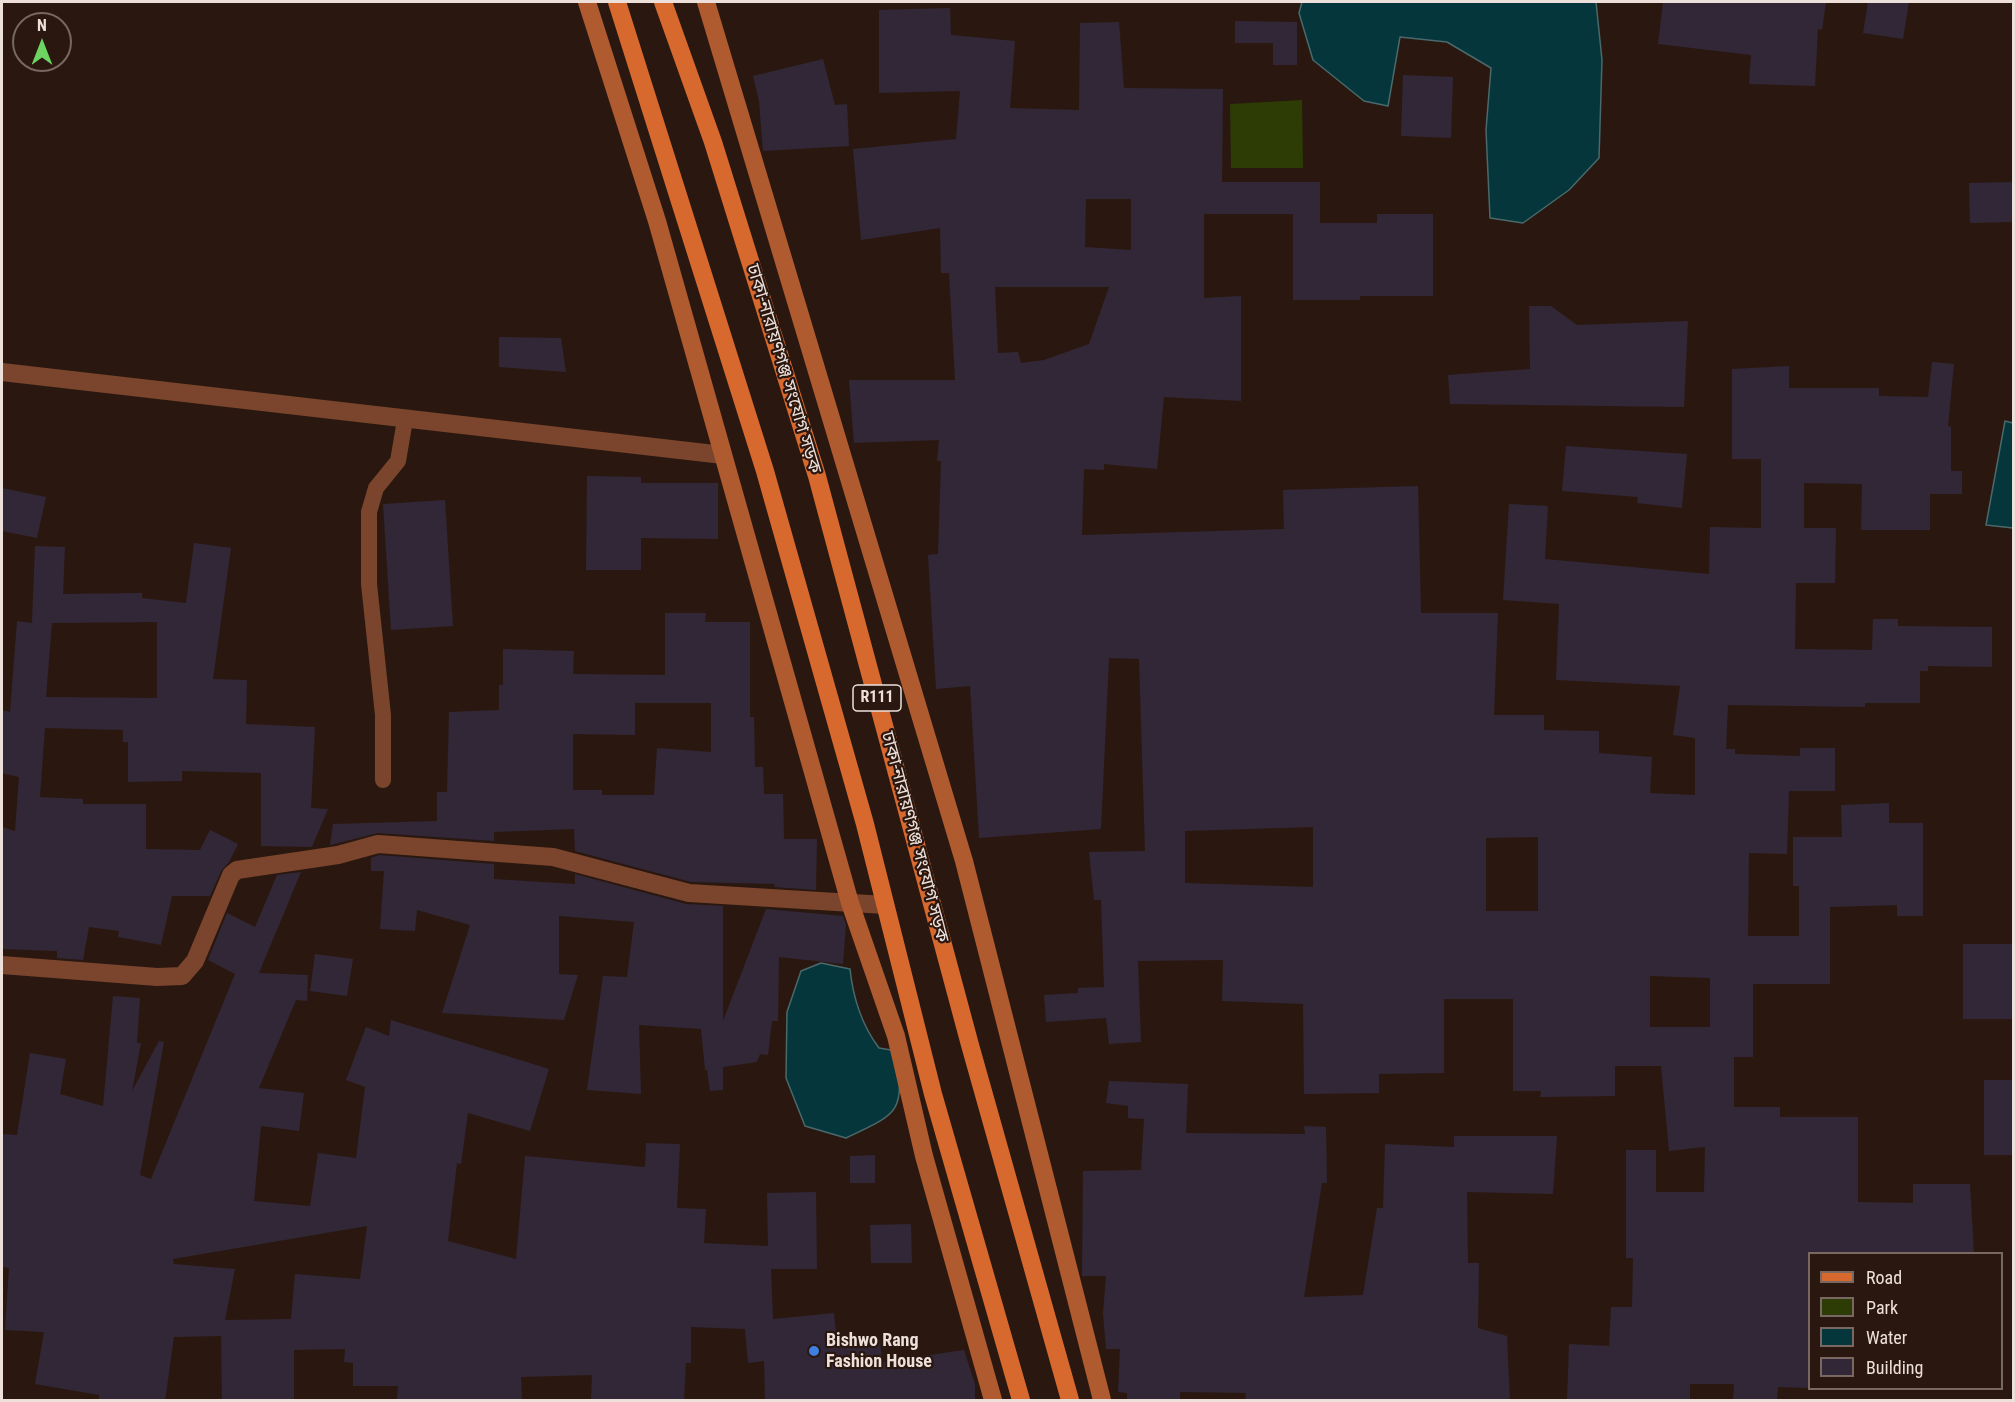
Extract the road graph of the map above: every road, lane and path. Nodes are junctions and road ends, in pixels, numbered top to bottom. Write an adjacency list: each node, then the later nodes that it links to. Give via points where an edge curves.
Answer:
1 (587, 2): 7 (street, via 657,221)
2 (617, 2): 10 (main road, R111, via 765,471)
3 (663, 2): 14 (main road, ঢাকা-নারায়ণগঞ্জ সংযোগ সড়ক / R111, via 713,142 817,476)
4 (706, 2): 15 (street, via 963,861)
5 (2, 372): 6 (street)
6 (405, 420): 7 (street); 8 (lane, via 398,461 376,488 369,512 369,584 383,715)
7 (723, 455): 9 (street)
8 (383, 780)
9 (850, 903): 10 (street); 11 (street, via 690,893 553,857 378,844 338,855 237,870 231,875 195,961 182,976); 12 (street, via 896,1036 924,1156)
10 (885, 904): 13 (main road, R111, via 933,1094)
11 (2, 965)
12 (993, 1401)
13 (1021, 1401)
14 (1070, 1401)
15 (1102, 1401)

